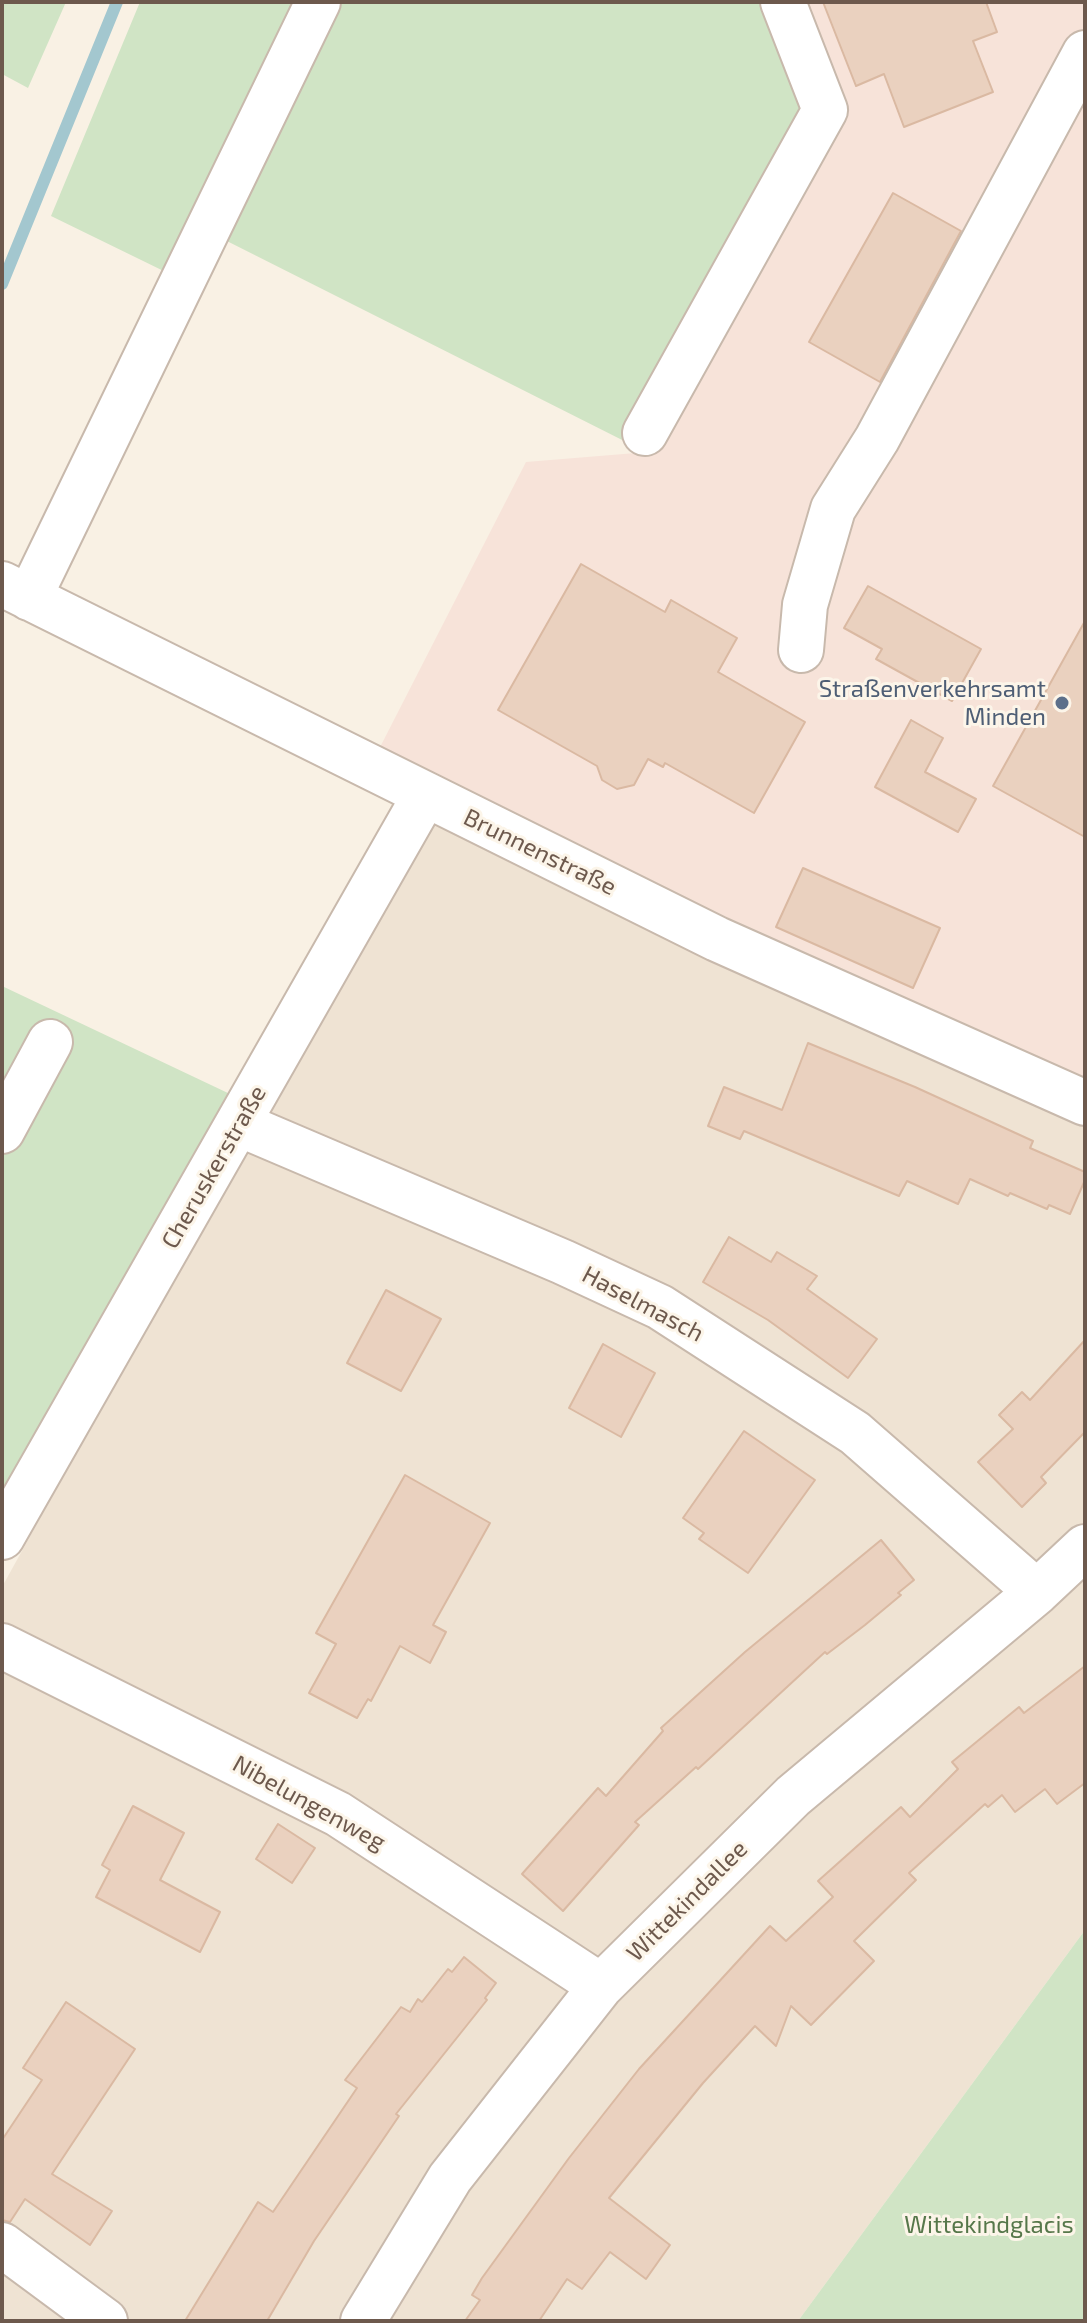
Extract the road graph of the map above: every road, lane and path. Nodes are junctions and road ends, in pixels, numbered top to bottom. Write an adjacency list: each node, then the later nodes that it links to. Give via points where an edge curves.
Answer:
1 (318, 2): 5 (street)
2 (783, 2): 4 (street, via 825,110)
3 (1085, 53): 6 (street, via 877,439 833,509 805,605)
4 (645, 433)
5 (15, 591): 7 (street, Brunnenstraße)
6 (801, 650)
7 (425, 795): 9 (street, Brunnenstraße, via 717,939); 10 (street, Cheruskerstraße)
8 (50, 1042): 11 (street)
9 (1085, 1103)
10 (239, 1124): 12 (street, Cheruskerstraße); 14 (street, Haselmasch, via 660,1307 855,1433)
11 (2, 1131)
12 (2, 1537)
13 (1085, 1547): 14 (street, Wittekindallee)
14 (1037, 1592): 16 (street, Wittekindallee, via 793,1796)
15 (2, 1646): 16 (street, Nibelungenweg, via 338,1814)
16 (601, 1986): 19 (street, Wittekindallee, via 450,2178)
17 (2, 2245): 18 (street)
18 (105, 2321)
19 (363, 2321)

